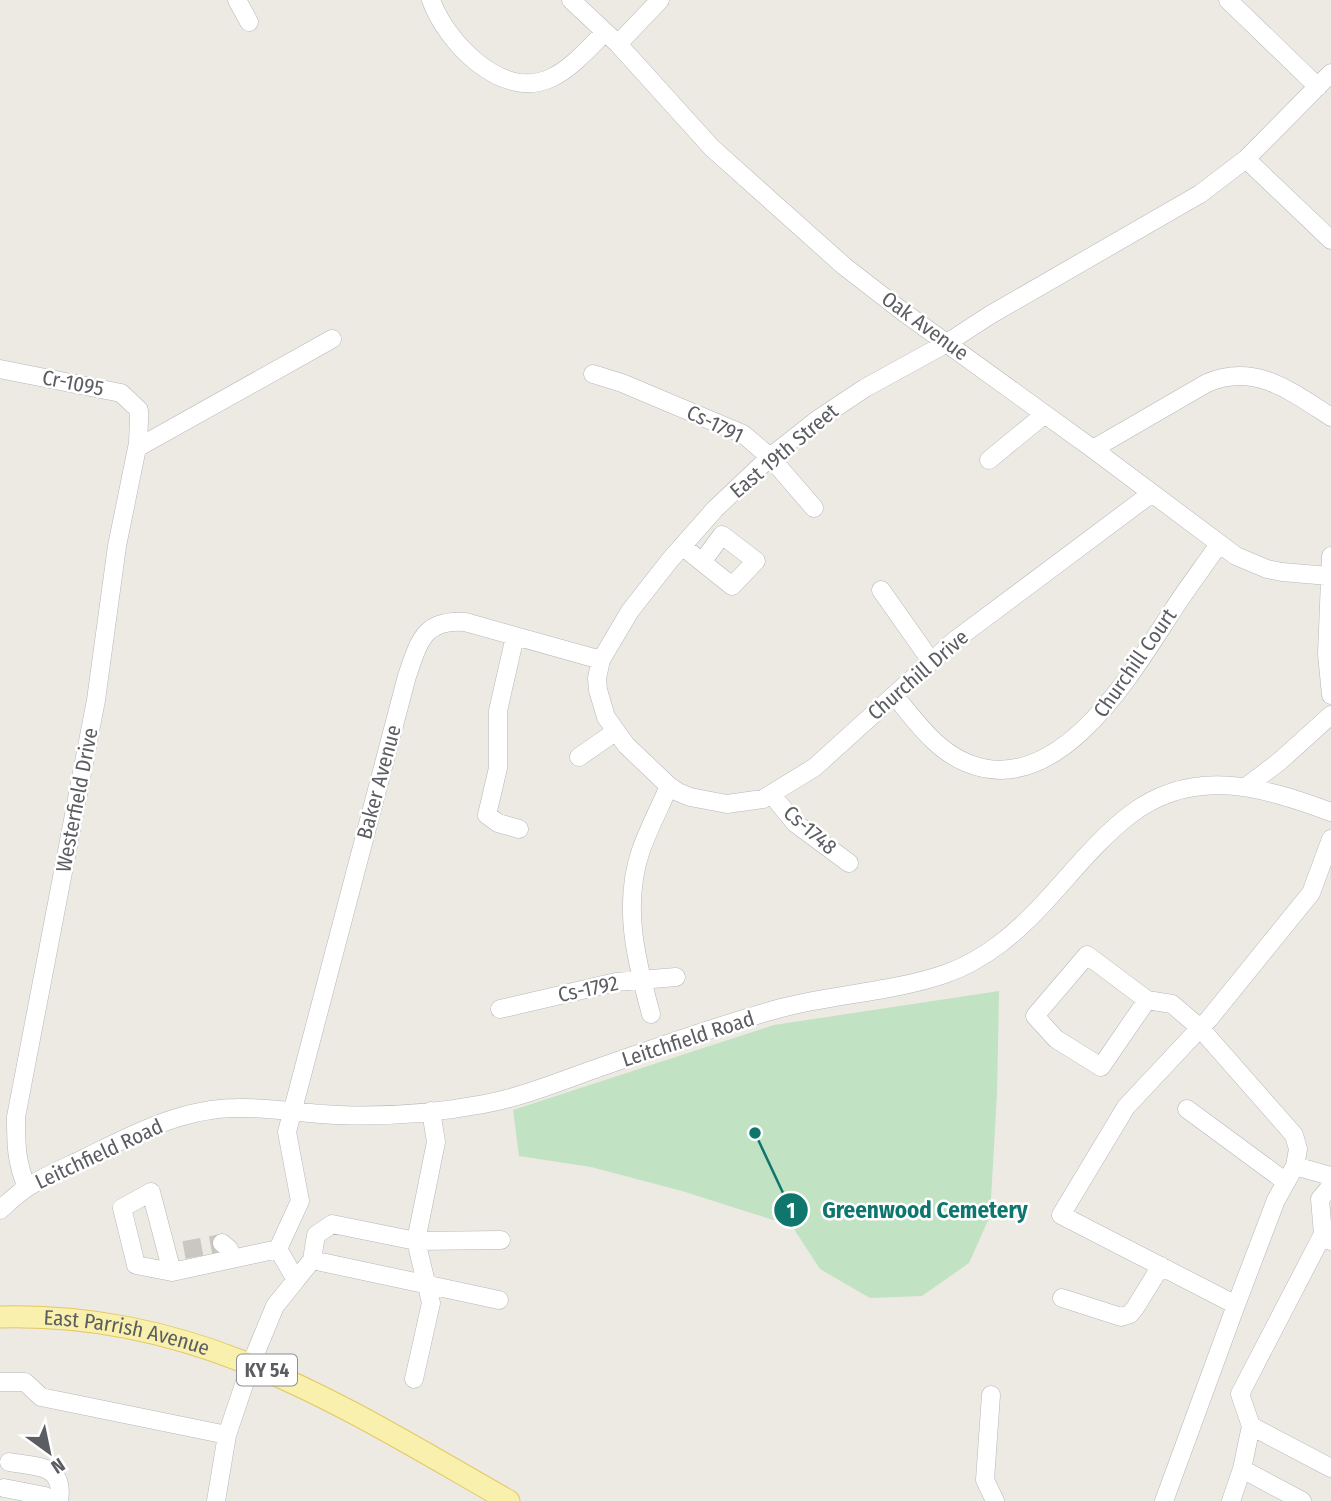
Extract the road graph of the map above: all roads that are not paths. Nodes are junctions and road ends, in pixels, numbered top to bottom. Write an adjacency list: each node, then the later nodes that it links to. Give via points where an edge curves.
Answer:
1 (237, 0): 6 (street)
2 (431, 0): 7 (street, via 441,21 473,58 490,72 523,84 551,78)
3 (571, 0): 7 (street, Oak Avenue)
4 (660, 0): 7 (street)
5 (1228, 0): 9 (street)
6 (249, 22)
7 (612, 38): 13 (street, Oak Avenue, via 712,148 844,266)
8 (1331, 73): 9 (street, East 19th Street)
9 (1318, 87): 10 (street, East 19th Street)
10 (1246, 159): 11 (street); 13 (street, East 19th Street, via 1200,194)
11 (1331, 240)
12 (332, 339): 19 (street)
13 (947, 343): 17 (street, Oak Avenue); 21 (street, East 19th Street, via 865,387)
14 (0, 369): 16 (street, Cr-1095, via 121,393)
15 (593, 374): 21 (street, Cs-1791, via 716,421 743,434)
16 (139, 410): 19 (street, Westerfield Drive)
17 (1045, 414): 20 (street, Oak Avenue); 22 (street)
18 (1331, 418): 20 (street, via 1267,381 1236,374 1207,383)
19 (137, 448): 59 (street, Westerfield Drive, via 117,546 96,700 16,1117 16,1152)
20 (1093, 449): 23 (street, Oak Avenue)
21 (770, 457): 24 (street, Cs-1791); 26 (street, East 19th Street)
22 (989, 460)
23 (1153, 493): 25 (street, Oak Avenue); 34 (street, Churchill Drive)
24 (814, 508)
25 (1219, 544): 29 (street, Oak Avenue, via 1267,569); 35 (street, Churchill Court, via 1107,706 1084,730 1045,757 1006,769 969,764 935,742)
26 (682, 546): 28 (street); 33 (street, East 19th Street, via 630,611)
27 (1331, 556): 29 (street)
28 (702, 562)
29 (1329, 576): 32 (street)
30 (881, 590): 34 (street)
31 (515, 636): 33 (street, Baker Avenue); 44 (street, via 498,711 498,768 487,815); 54 (street, Baker Avenue, via 451,621 428,631 419,642)
32 (1329, 654): 36 (street)
33 (601, 660): 38 (street, East 19th Street, via 598,690)
34 (931, 661): 35 (street, Churchill Drive)
35 (894, 695): 42 (street, Churchill Drive, via 815,767)
36 (1331, 695)
37 (1331, 715): 41 (street)
38 (614, 732): 39 (street); 40 (street, East 19th Street)
39 (579, 757)
40 (669, 786): 42 (street, Churchill Drive, via 690,797 727,804); 48 (street, via 641,852 633,887 633,940)
41 (1246, 787): 43 (street, Leitchfield Road); 55 (street, Leitchfield Road, via 1203,785 1154,799 1110,833 1011,936 943,974 783,1008 537,1089)
42 (772, 795): 46 (street, Cs-1748, via 795,823)
43 (1331, 812)
44 (519, 828)
45 (1331, 839): 52 (street, via 1311,892)
46 (849, 863)
47 (676, 977): 48 (street, Cs-1792)
48 (641, 979): 50 (street, Cs-1792); 51 (street)
49 (1147, 1000): 49 (street, via 1087,956 1035,1016 1056,1039 1101,1067); 52 (street, via 1172,1004)
50 (500, 1009)
51 (651, 1014)
52 (1200, 1028): 56 (street, via 1294,1135 1298,1149); 66 (street, via 1126,1107 1061,1215)
53 (1187, 1109): 56 (street)
54 (292, 1111): 55 (street, Leitchfield Road, via 339,1115); 59 (street, Leitchfield Road, via 237,1108 166,1121); 64 (street, Baker Avenue, via 287,1132 300,1202)
55 (431, 1111): 63 (street, via 436,1142)
56 (1290, 1174): 57 (street); 72 (street)
57 (1331, 1176)
58 (1331, 1186): 61 (street, via 1320,1199)
59 (27, 1187): 60 (street, Leitchfield Road)
60 (0, 1210)
61 (1327, 1238): 78 (street, via 1240,1394)
62 (501, 1240): 63 (street)
63 (416, 1241): 65 (street, via 332,1224 316,1235); 69 (street)
64 (278, 1249): 67 (street, via 227,1251); 68 (street)
65 (312, 1260): 68 (street); 69 (street)
66 (1161, 1266): 70 (street, via 1135,1308 1121,1317); 72 (street)
67 (172, 1272): 67 (street, via 136,1265 121,1208 151,1192 175,1252)
68 (296, 1280): 74 (street, via 275,1306)
69 (428, 1286): 71 (street); 75 (street, via 431,1303)
70 (1062, 1298)
71 (499, 1300)
72 (1236, 1305): 88 (street)
73 (0, 1317): 74 (main road, East Parrish Avenue / KY 54, via 56,1318 132,1328 207,1347)
74 (251, 1364): 79 (street); 86 (main road, East Parrish Avenue / KY 54, via 351,1412)
75 (414, 1379)
76 (0, 1382): 79 (street, via 25,1382 40,1397)
77 (991, 1395): 87 (street, via 985,1480)
78 (1251, 1426): 81 (street); 82 (street)
79 (227, 1435): 85 (street)
80 (9, 1462): 84 (street, via 52,1472 60,1479 61,1488)
81 (1331, 1468)
82 (1242, 1469): 89 (street); 90 (street)
83 (4, 1488): 84 (street)
84 (52, 1499)
85 (216, 1501)
86 (509, 1501)
87 (995, 1501)
88 (1164, 1501)
89 (1231, 1501)
90 (1302, 1501)

